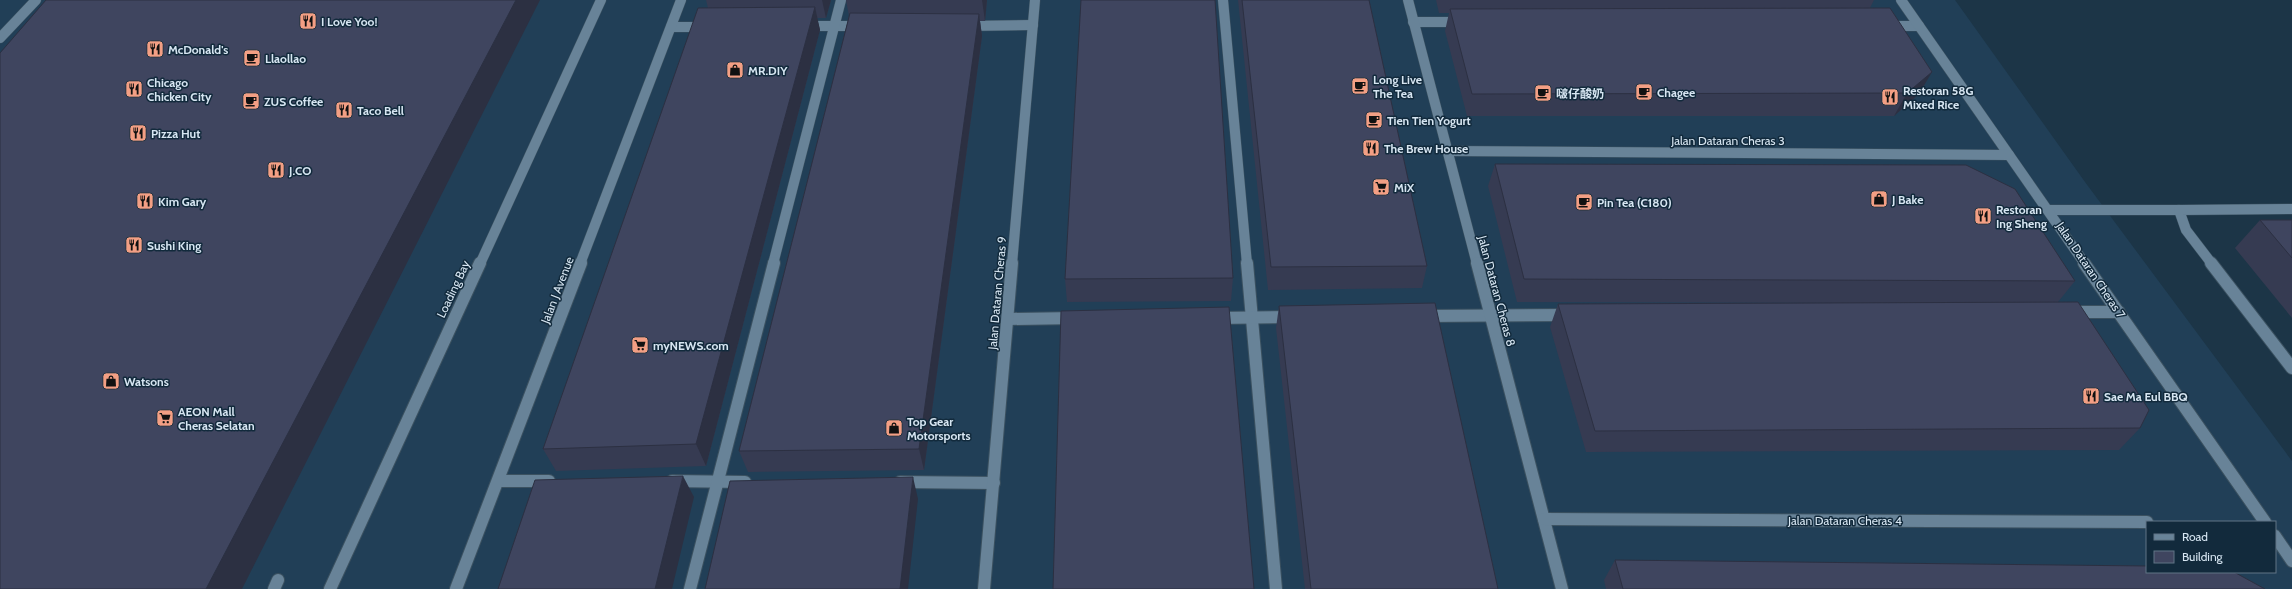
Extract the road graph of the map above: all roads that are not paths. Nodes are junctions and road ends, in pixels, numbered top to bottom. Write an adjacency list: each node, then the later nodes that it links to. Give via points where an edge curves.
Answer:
1 (36, 0): 20 (street)
2 (601, 0): 49 (street, Loading Bay)
3 (681, 0): 18 (street, Jalan J Avenue)
4 (841, 0): 13 (street)
5 (1035, 0): 11 (street, Jalan Dataran Cheras 9)
6 (1223, 0): 31 (street)
7 (1408, 0): 9 (street, Jalan Dataran Cheras 8)
8 (1901, 0): 17 (street, Jalan Dataran Cheras 7)
9 (1413, 22): 10 (street); 21 (street, Jalan Dataran Cheras 8)
10 (1469, 22)
11 (1033, 25): 15 (street); 35 (street, Jalan Dataran Cheras 9)
12 (796, 26): 13 (street)
13 (835, 26): 14 (street); 40 (street)
14 (874, 26)
15 (954, 26)
16 (1879, 26): 17 (street)
17 (1919, 26): 22 (street, Jalan Dataran Cheras 7)
18 (671, 27): 19 (street); 37 (street, Jalan J Avenue)
19 (718, 27)
20 (0, 38)
21 (1447, 151): 22 (street, Jalan Dataran Cheras 3); 28 (street, Jalan Dataran Cheras 8)
22 (2009, 155): 24 (street, Jalan Dataran Cheras 7)
23 (2292, 209): 25 (street)
24 (2049, 210): 25 (street); 27 (street, Jalan Dataran Cheras 7)
25 (2178, 210): 36 (street, via 2186,230)
26 (2063, 312): 27 (street)
27 (2119, 312): 45 (street, Jalan Dataran Cheras 7)
28 (1490, 315): 29 (street); 30 (street); 44 (street, Jalan Dataran Cheras 8)
29 (1578, 315)
30 (1410, 316)
31 (1251, 317): 32 (street); 34 (street); 53 (street)
32 (1307, 317)
33 (1086, 318): 35 (street)
34 (1204, 318)
35 (1008, 319): 43 (street, Jalan Dataran Cheras 9)
36 (2292, 368)
37 (498, 481): 38 (street); 50 (street, Jalan J Avenue)
38 (560, 481)
39 (662, 481): 40 (street)
40 (717, 481): 41 (street); 51 (street)
41 (757, 482)
42 (891, 482): 43 (street)
43 (994, 483): 52 (street, Jalan Dataran Cheras 9)
44 (1544, 519): 46 (street, Jalan Dataran Cheras 4); 54 (street, Jalan Dataran Cheras 8)
45 (2264, 521)
46 (2146, 522)
47 (2276, 537): 48 (street)
48 (2292, 561)
49 (330, 589)
50 (456, 589)
51 (690, 589)
52 (984, 589)
53 (1276, 589)
54 (1562, 589)

